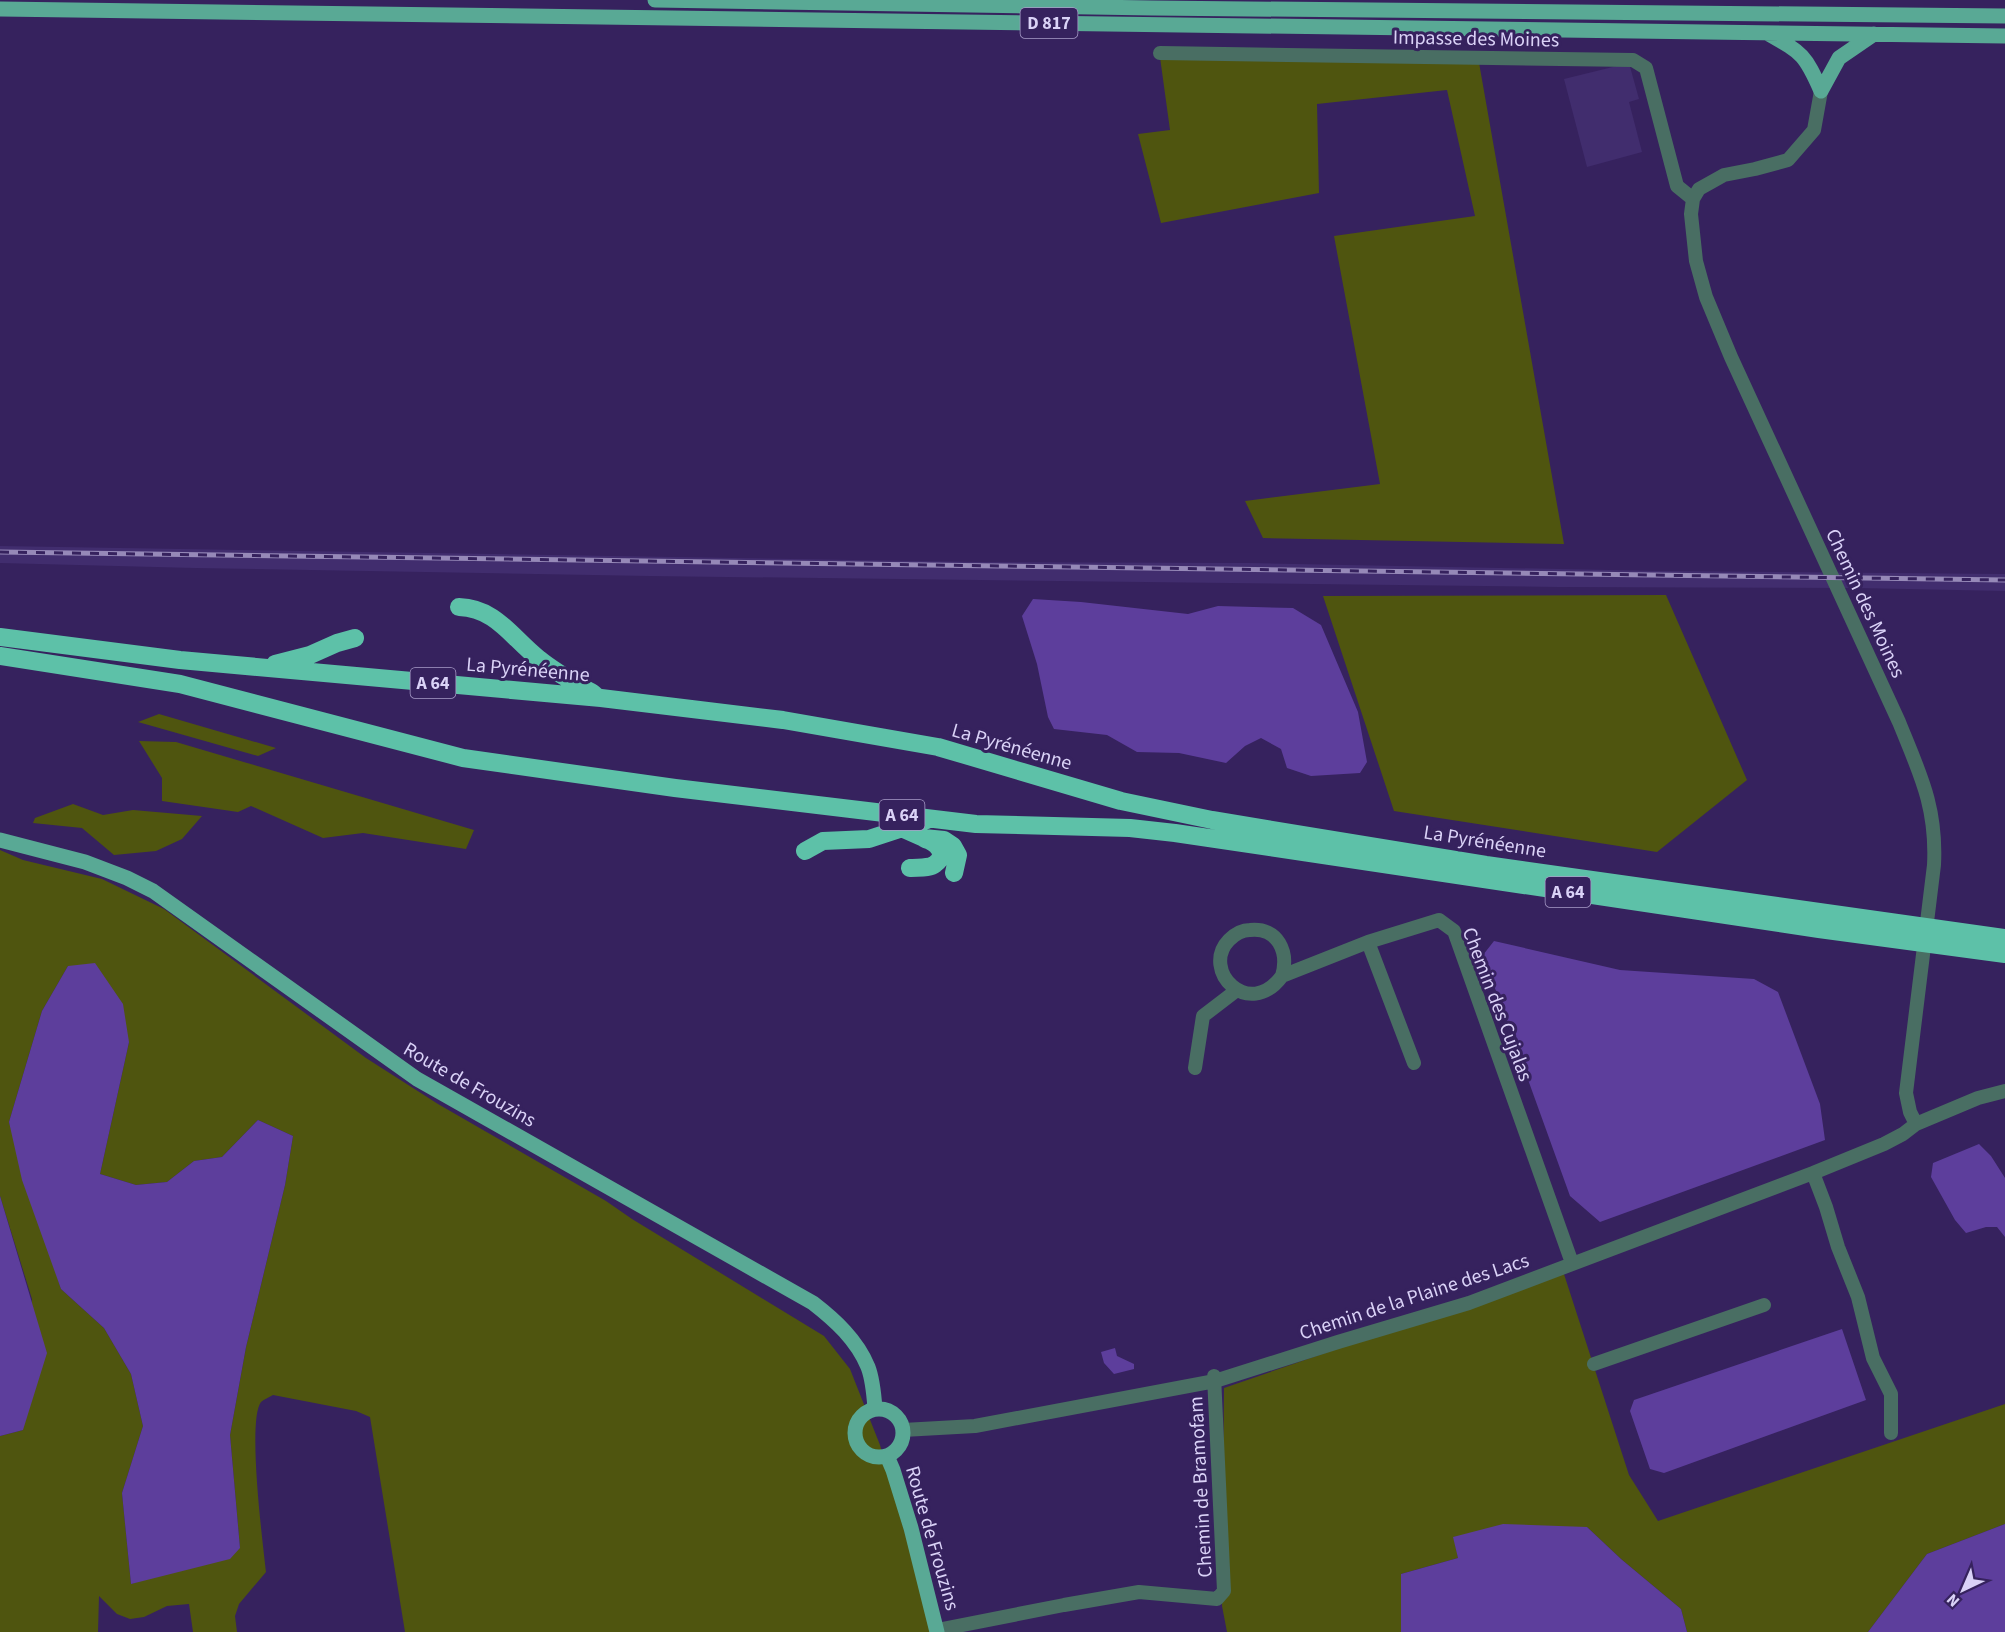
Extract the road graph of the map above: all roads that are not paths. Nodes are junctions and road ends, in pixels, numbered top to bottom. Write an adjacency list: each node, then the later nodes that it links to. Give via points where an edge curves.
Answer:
1 (655, 0): 3 (main road, D 817)
2 (0, 9): 4 (main road, D 817)
3 (2005, 16)
4 (1765, 32): 5 (main road, D 817); 8 (main road, via 1796,50 1809,63)
5 (1874, 34): 6 (main road, D 817); 8 (main road, via 1839,58)
6 (2005, 36)
7 (1160, 53): 9 (street, Impasse des Moines, via 1633,60 1646,69 1677,186)
8 (1821, 91): 9 (street, via 1814,130 1788,160 1724,175 1700,189)
9 (1693, 199): 33 (street, Chemin des Moines, via 1690,214 1696,261 1706,297 1923,783 1934,831 1930,897 1906,1093)
10 (459, 607): 15 (highway, via 492,616 551,669)
11 (0, 637): 14 (highway, La Pyrénéenne / A 64)
12 (355, 638): 14 (highway)
13 (0, 656): 16 (highway, La Pyrénéenne / A 64, via 180,684 463,758)
14 (263, 667): 15 (highway, La Pyrénéenne / A 64)
15 (601, 698): 25 (highway, La Pyrénéenne / A 64, via 783,720 938,747 1121,801 1212,820 1486,865)
16 (862, 811): 17 (highway, La Pyrénéenne / A 64); 18 (highway)
17 (931, 819): 18 (highway); 27 (highway, La Pyrénéenne / A 64, via 1175,833)
18 (902, 828): 19 (highway); 20 (highway)
19 (924, 838): 20 (highway); 23 (highway, via 939,846 942,854 935,865); 24 (highway, via 944,840 953,846 958,855)
20 (869, 839): 22 (highway, via 823,841)
21 (0, 840): 39 (main road, Route de Frouzins, via 85,862 146,887 417,1079 813,1303 846,1332 859,1350 868,1368)
22 (805, 851)
23 (910, 867)
24 (954, 873)
25 (2005, 938)
26 (1368, 942): 28 (street, Chemin des Cujalas); 30 (street); 35 (street, Chemin des Cujalas, via 1439,920 1454,931)
27 (2005, 954)
28 (1282, 976): 29 (street, Chemin des Cujalas, via 1266,992 1249,994); 29 (street, via 1282,946 1265,931 1245,930 1227,942 1221,958 1224,976)
29 (1237, 990): 31 (street, via 1203,1016)
30 (1414, 1063)
31 (1195, 1068)
32 (2005, 1091): 33 (street)
33 (1916, 1124): 34 (street, Chemin de la Plaine des Lacs, via 1884,1144)
34 (1813, 1173): 35 (street, Chemin de la Plaine des Lacs); 41 (street, via 1858,1298 1873,1358 1891,1394)
35 (1572, 1263): 38 (street, Chemin de la Plaine des Lacs, via 1469,1303)
36 (1764, 1305): 37 (street)
37 (1594, 1364)
38 (1215, 1378): 40 (street, Chemin de la Plaine des Lacs, via 975,1426); 43 (street, Chemin de Bramofam, via 1224,1591 1217,1599 1139,1592)
39 (875, 1409): 40 (main road, via 897,1416); 42 (main road, Route de Frouzins, via 861,1416 855,1439 858,1447 871,1457)
40 (903, 1430): 42 (main road, Route de Frouzins, via 900,1446)
41 (1890, 1433)
42 (887, 1456): 43 (main road, Route de Frouzins, via 911,1528)
43 (937, 1631)

